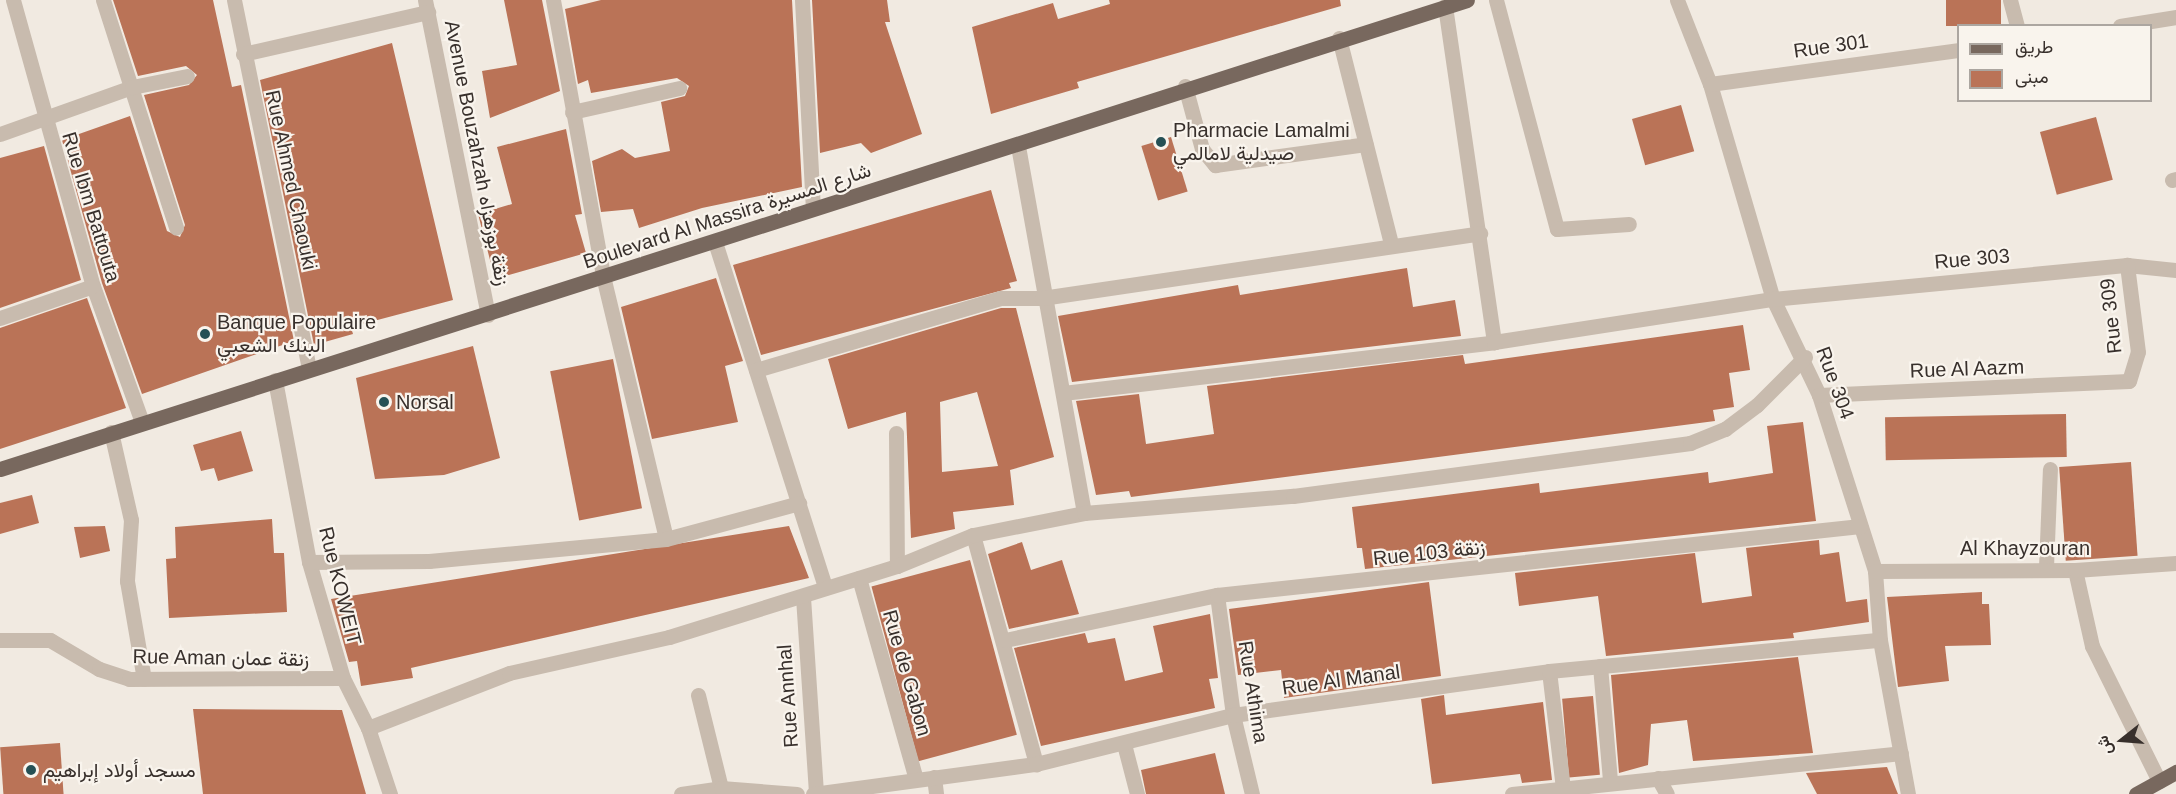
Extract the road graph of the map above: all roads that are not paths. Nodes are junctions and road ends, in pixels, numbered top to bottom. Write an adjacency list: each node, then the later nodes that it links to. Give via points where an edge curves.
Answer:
1 (13, 0): 24 (street, Rue Ibm Battouta)
2 (103, 0): 21 (street)
3 (234, 0): 17 (street, Rue Ahmed Chaouki)
4 (553, 0): 23 (street)
5 (802, 0): 28 (street)
6 (1467, 0): 11 (main road, Boulevard Al Massira شارع المسيرة)
7 (1496, 0): 29 (street, via 1557,229)
8 (1677, 0): 19 (street, Rue 304)
9 (2010, 0): 13 (street)
10 (427, 6): 17 (street); 40 (street, Avenue Bouzahzah زنقة بوزهزاه)
11 (1445, 6): 15 (main road, Boulevard Al Massira شارع المسيرة); 31 (street)
12 (2176, 16): 14 (street)
13 (2016, 24)
14 (2131, 24)
15 (1339, 38): 20 (main road, Boulevard Al Massira شارع المسيرة); 26 (street)
16 (1957, 50): 19 (street, Rue 301)
17 (243, 54): 44 (street, Rue Ahmed Chaouki)
18 (187, 76): 21 (street)
19 (1710, 84): 39 (street, Rue 304)
20 (1185, 86): 26 (street, via 1202,149 1215,165); 27 (main road, Boulevard Al Massira شارع المسيرة)
21 (132, 87): 24 (street); 30 (street)
22 (679, 88): 23 (street)
23 (572, 112): 36 (street)
24 (42, 118): 25 (street); 37 (street, Rue Ibm Battouta)
25 (0, 134)
26 (1366, 144): 33 (street)
27 (1018, 146): 28 (main road, Boulevard Al Massira شارع المسيرة); 38 (street)
28 (813, 208): 32 (main road, Boulevard Al Massira شارع المسيرة)
29 (1629, 224)
30 (176, 228)
31 (1480, 234): 33 (street); 42 (street)
32 (715, 242): 36 (main road, Boulevard Al Massira شارع المسيرة); 45 (street)
33 (1391, 243): 38 (street)
34 (2127, 265): 35 (street, Rue 303); 39 (street, Rue 303); 47 (street, Rue 309, via 2137,367 2129,381)
35 (2176, 270)
36 (603, 276): 40 (main road, Boulevard Al Massira شارع المسيرة); 59 (street)
37 (93, 286): 41 (street); 50 (street, Rue Ibm Battouta)
38 (1042, 298): 45 (street, via 1000,298); 48 (street)
39 (1773, 299): 42 (street, Rue 303); 43 (street, Rue 304)
40 (488, 315): 44 (main road, Boulevard Al Massira شارع المسيرة)
41 (0, 318)
42 (1494, 342): 48 (street, Rue 303)
43 (1805, 357): 49 (street, Rue 304); 56 (street, via 1725,429 1675,447 1293,496)
44 (309, 368): 46 (main road, Boulevard Al Massira شارع المسيرة)
45 (756, 370): 55 (street)
46 (275, 380): 50 (main road, Boulevard Al Massira شارع المسيرة); 60 (street, Rue KOWEIT)
47 (2116, 385): 49 (street, Rue Al Aazm)
48 (1063, 393): 56 (street)
49 (1819, 395): 57 (street, Rue 304)
50 (142, 422): 51 (main road, Boulevard Al Massira شارع المسيرة)
51 (111, 432): 53 (main road, Boulevard Al Massira شارع المسيرة); 76 (street, via 131,520 127,581)
52 (896, 432): 62 (street)
53 (0, 469)
54 (2050, 469): 63 (street)
55 (799, 503): 59 (street); 67 (street)
56 (1084, 513): 58 (street)
57 (1860, 526): 65 (street, Rue 304); 68 (street, Rue 103 زنقة)
58 (974, 535): 62 (street); 70 (street, via 982,579)
59 (666, 539): 60 (street, via 429,561)
60 (309, 562): 75 (street, Rue KOWEIT)
61 (2176, 563): 64 (street, Al Khayzouran)
62 (897, 566): 66 (street)
63 (2046, 567): 64 (street, Al Khayzouran); 65 (street, Al Khayzouran)
64 (2075, 570): 88 (street, via 2092,646)
65 (1875, 571): 72 (street, Rue 304)
66 (859, 578): 67 (street); 86 (street, Rue de Gabon)
67 (825, 587): 69 (street)
68 (1217, 595): 70 (street, Rue 103 زنقة); 78 (street, Rue Athima)
69 (803, 597): 79 (street, via 669,637 509,672); 91 (street, Rue Annhal)
70 (1005, 639): 82 (street)
71 (0, 640): 76 (street, Rue Aman زنقة عمان, via 50,640 118,677)
72 (1880, 640): 73 (street, Rue Al Manal); 81 (street, Rue 304)
73 (1600, 666): 74 (street, Rue Al Manal); 87 (street)
74 (1549, 671): 78 (street, Rue Al Manal); 90 (street)
75 (343, 678): 76 (street, Rue Aman زنقة عمان); 79 (street, Rue KOWEIT)
76 (144, 679)
77 (698, 695): 89 (street)
78 (1233, 715): 80 (street, Rue Al Manal); 97 (street, Rue Athima)
79 (368, 728): 92 (street, Rue KOWEIT)
80 (1124, 744): 82 (street, Rue Al Manal); 96 (street)
81 (1901, 753): 85 (street); 100 (street, Rue 304)
82 (1036, 764): 84 (street, Rue Al Manal)
83 (2176, 772): 88 (main road)
84 (934, 777): 86 (street, Rue Al Manal); 95 (street)
85 (1658, 778): 87 (street); 99 (street)
86 (916, 779): 91 (street, Rue Al Manal)
87 (1610, 781): 90 (street)
88 (2159, 781): 101 (main road)
89 (721, 788): 93 (street); 94 (street)
90 (1563, 788): 98 (street)
91 (814, 793)
92 (390, 794)
93 (681, 794)
94 (797, 794)
95 (936, 794)
96 (1137, 794)
97 (1252, 794)
98 (1512, 794)
99 (1667, 794)
100 (1908, 794)
101 (2136, 794)

